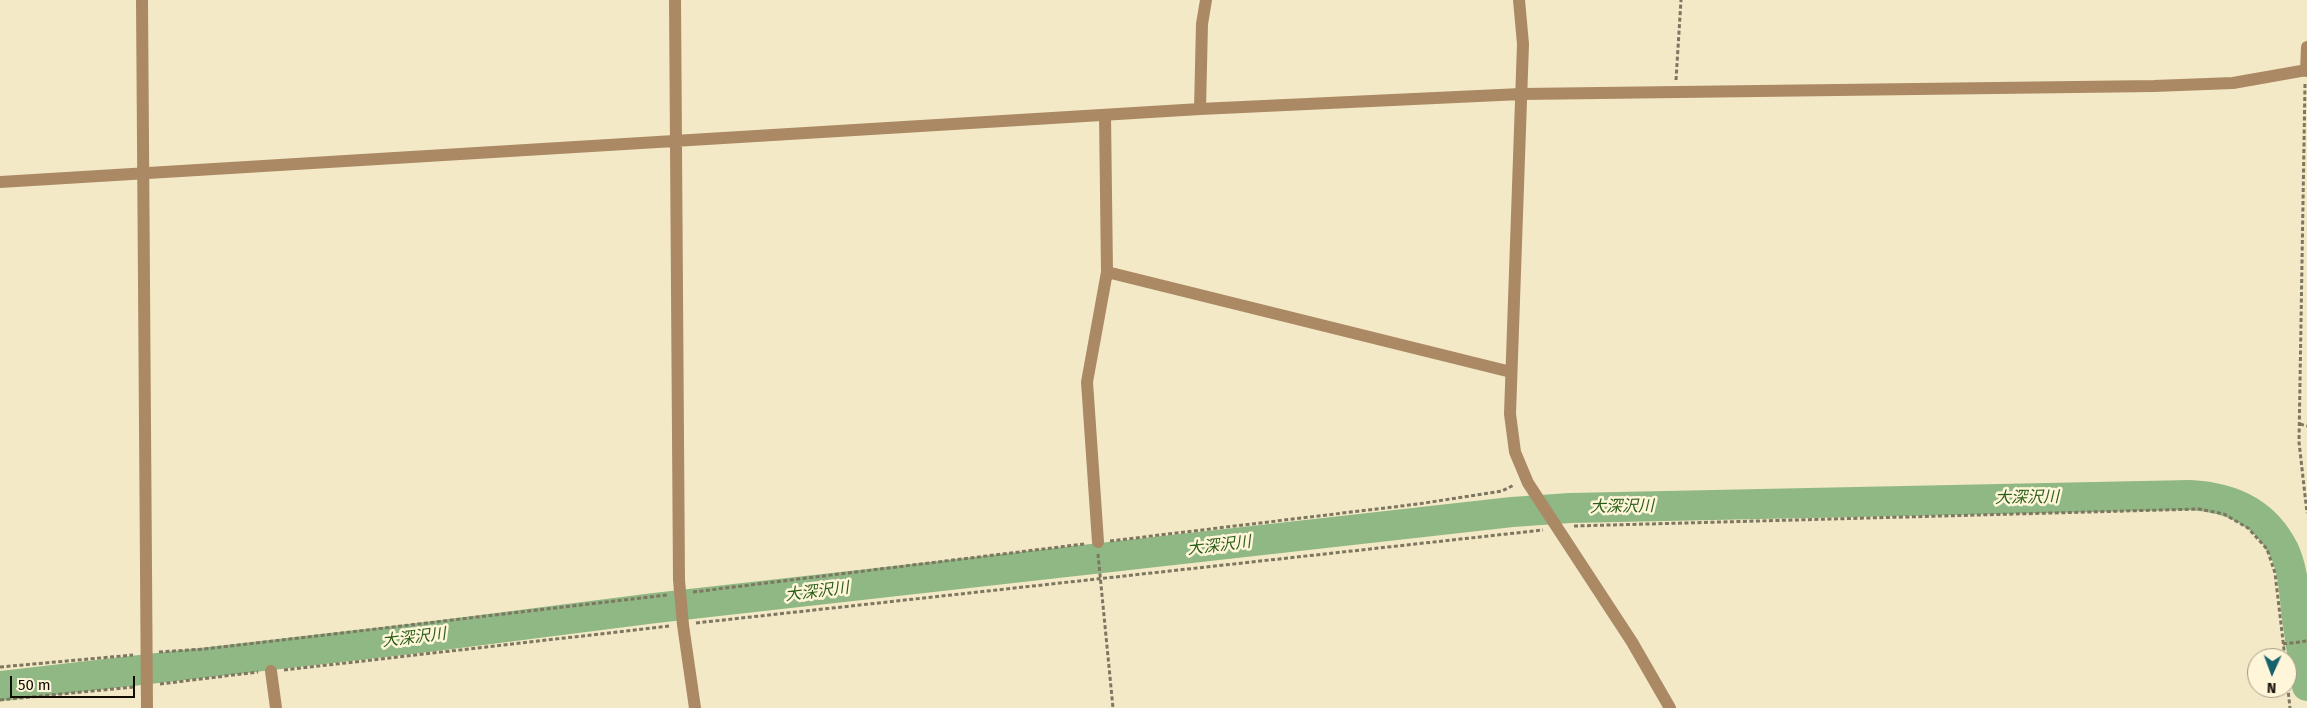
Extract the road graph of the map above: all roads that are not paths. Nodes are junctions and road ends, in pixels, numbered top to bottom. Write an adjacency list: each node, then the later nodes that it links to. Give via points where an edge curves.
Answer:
1 (142, 0): 11 (street)
2 (675, 0): 10 (street)
3 (1206, 0): 8 (street, via 1202,24)
4 (1519, 0): 7 (street, via 1523,44)
5 (2307, 48): 6 (street)
6 (2306, 70): 7 (street, via 2233,83 2154,86)
7 (1521, 94): 8 (street); 14 (street)
8 (1200, 109): 9 (street)
9 (1104, 115): 10 (street); 13 (street)
10 (676, 141): 11 (street); 19 (street, via 680,594)
11 (143, 173): 12 (street); 17 (street)
12 (0, 182)
13 (1106, 272): 14 (street); 15 (street, via 1088,382)
14 (1511, 372): 20 (street, via 1510,414 1515,452 1528,483 1632,642)
15 (1098, 542)
16 (271, 671): 18 (street)
17 (147, 708)
18 (276, 708)
19 (695, 708)
20 (1670, 708)

